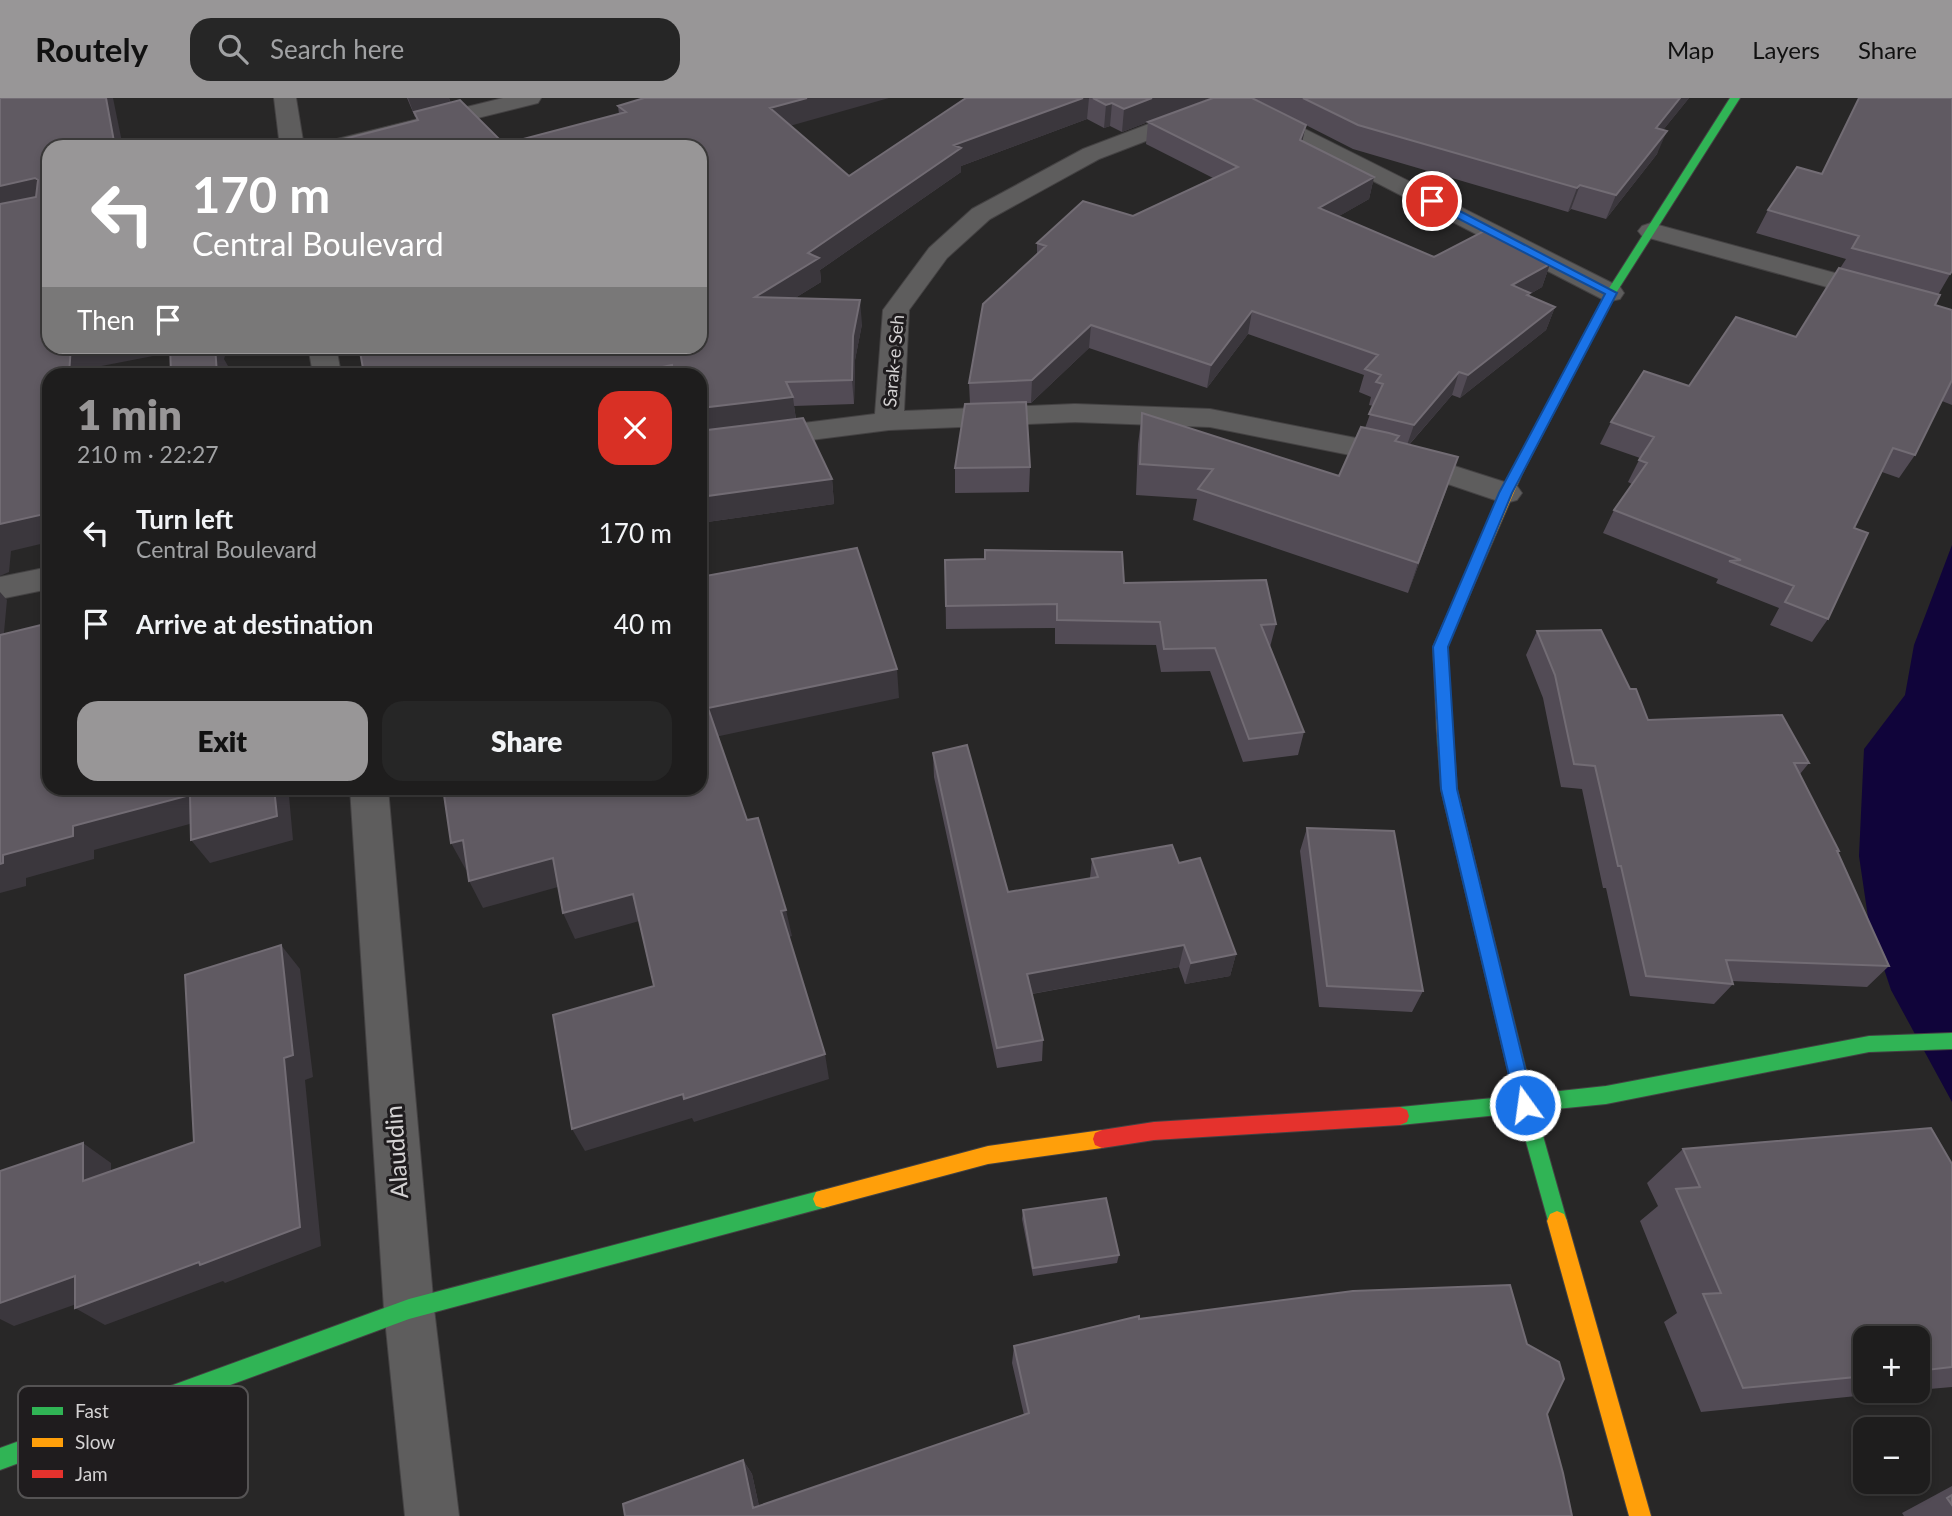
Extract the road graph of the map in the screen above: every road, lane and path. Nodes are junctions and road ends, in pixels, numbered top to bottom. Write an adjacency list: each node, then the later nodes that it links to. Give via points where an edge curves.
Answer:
1 (285, 98): 5 (street)
2 (530, 98): 6 (street)
3 (1233, 98): 8 (street); 10 (street, Sarak-e Seh, via 1091,153 981,214 938,253 896,310)
4 (1735, 98): 7 (street)
5 (291, 140)
6 (361, 140)
7 (1651, 231): 8 (street); 9 (street)
8 (1611, 293): 12 (street)
9 (1906, 301)
10 (889, 421): 11 (street, Sarak-e Seh); 12 (street, via 1075,413 1210,418 1385,453)
11 (707, 443)
12 (1506, 493): 17 (street, via 1440,647 1449,789)
13 (42, 579): 14 (street)
14 (0, 588)
15 (370, 795): 18 (street, Alauddin)
16 (1952, 1041): 17 (street, via 1870,1044 1606,1095)
17 (1525, 1105): 18 (street, via 1154,1131 988,1155); 23 (street)
18 (409, 1309): 19 (street); 22 (street, Alauddin)
19 (199, 1386)
20 (18, 1452): 21 (street)
21 (0, 1459)
22 (432, 1516)
23 (1640, 1516)

